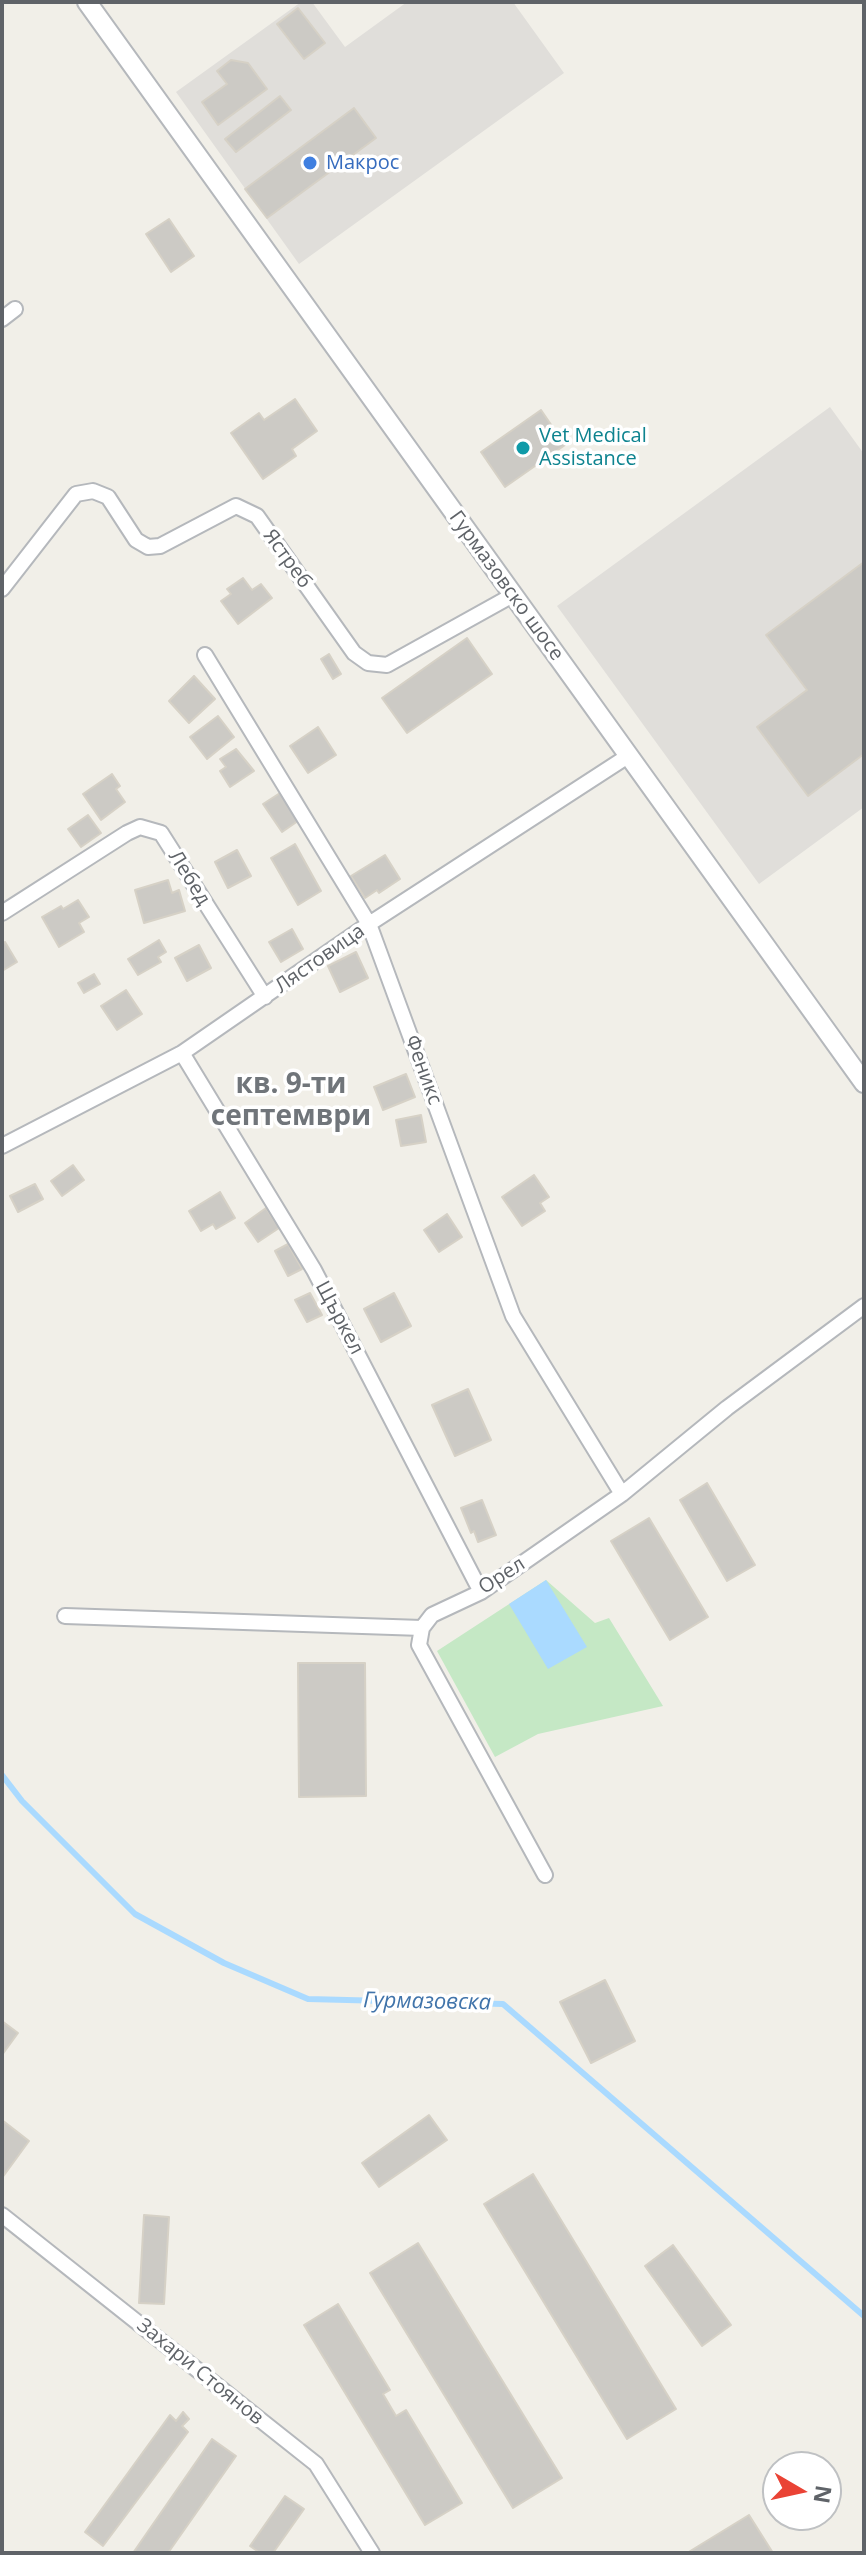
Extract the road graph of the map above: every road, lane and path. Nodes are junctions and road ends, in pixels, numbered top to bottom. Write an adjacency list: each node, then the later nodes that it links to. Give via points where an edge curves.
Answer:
1 (87, 2): 5 (street, Гурмазовско шосе)
2 (15, 309): 3 (street)
3 (2, 319)
4 (2, 589): 5 (street, Ястреб, via 76,494 93,491 108,497 136,540 148,547 160,546 236,506 257,516 354,653 368,663 387,665)
5 (513, 595): 7 (street, Гурмазовско шосе)
6 (205, 655): 9 (street, Феникс)
7 (628, 756): 9 (street, Лястовица); 12 (street, Гурмазовско шосе)
8 (2, 913): 10 (street, Лебед, via 127,833 140,827 161,833)
9 (369, 924): 10 (street, Лястовица); 15 (street, Феникс, via 513,1316)
10 (265, 997): 11 (street, Лястовица)
11 (182, 1053): 13 (street, Лястовица); 16 (street, Щъркел, via 314,1270)
12 (864, 1083)
13 (2, 1146)
14 (864, 1306): 15 (street, Орел)
15 (622, 1494): 16 (street, Орел)
16 (481, 1592): 18 (street, Орел, via 432,1615)
17 (65, 1616): 18 (street)
18 (422, 1628): 19 (street, via 419,1645)
19 (545, 1875)
20 (2, 2215): 21 (street, Захари Стоянов, via 316,2464)
21 (372, 2553)

